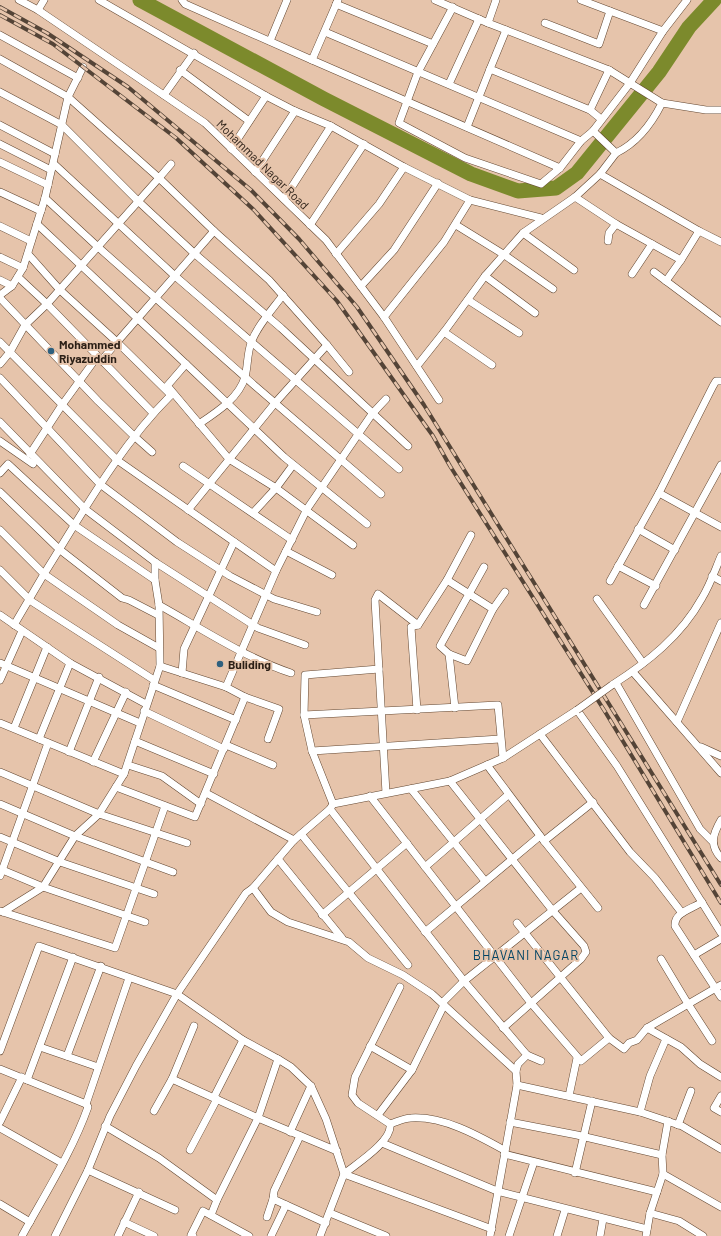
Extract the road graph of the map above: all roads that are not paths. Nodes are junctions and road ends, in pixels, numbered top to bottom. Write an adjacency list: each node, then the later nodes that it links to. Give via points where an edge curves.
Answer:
1 (19, 0): 12 (street, Mohammad Nagar Road)
2 (44, 0): 12 (street)
3 (98, 0): 23 (street)
4 (182, 0): 21 (street, via 185,4)
5 (287, 0): 21 (street)
6 (435, 0): 11 (street)
7 (496, 0): 16 (street)
8 (581, 0): 13 (street)
9 (687, 0): 18 (street)
10 (337, 2): 19 (street); 22 (street)
11 (453, 7): 14 (street); 22 (street)
12 (38, 10): 36 (street, Mohammad Nagar Road)
13 (610, 11): 15 (street, via 599,44); 18 (street)
14 (478, 19): 16 (street); 33 (street)
15 (545, 22)
16 (488, 23): 17 (street)
17 (506, 30): 28 (street); 30 (street)
18 (663, 31): 34 (street)
19 (324, 32): 25 (street); 31 (street)
20 (0, 35): 32 (street)
21 (270, 41): 25 (street)
22 (433, 44): 31 (street)
23 (194, 53): 29 (street); 37 (street)
24 (2, 60): 27 (street); 38 (street)
25 (312, 60): 40 (street)
26 (83, 67): 32 (street)
27 (0, 68)
28 (490, 69): 39 (street); 42 (street)
29 (180, 70): 36 (street); 46 (street)
30 (608, 70): 34 (street); 42 (street)
31 (418, 72): 33 (street); 40 (street)
32 (78, 78): 38 (street)
33 (449, 84): 39 (street)
34 (633, 85): 41 (street); 45 (street)
35 (0, 92): 48 (street)
36 (164, 95): 55 (street, Mohammad Nagar Road, via 205,124)
37 (266, 96): 44 (street); 46 (street)
38 (68, 97): 48 (street); 65 (street)
39 (479, 97): 50 (street); 52 (street)
40 (407, 101): 50 (street); 62 (street, via 399,123 465,158 541,184)
41 (662, 103): 43 (street); 56 (street, via 656,116 630,146)
42 (590, 110): 45 (street)
43 (721, 110)
44 (295, 111): 49 (street); 63 (street)
45 (601, 119): 51 (street)
46 (249, 121): 55 (street)
47 (0, 125): 57 (street)
48 (62, 125): 57 (street); 73 (street)
49 (331, 126): 54 (street); 71 (street)
50 (467, 127): 62 (street)
51 (593, 131): 52 (street); 56 (street)
52 (581, 141): 62 (street)
53 (0, 144): 60 (street)
54 (364, 144): 61 (street); 79 (street)
55 (231, 149): 63 (street, Mohammad Nagar Road)
56 (614, 151): 64 (street)
57 (55, 154): 60 (street)
58 (0, 162): 67 (street)
59 (171, 164): 65 (street)
60 (52, 167): 67 (street); 77 (street)
61 (404, 168): 66 (street); 92 (street, via 379,204)
62 (560, 168)
63 (256, 172): 71 (street, Mohammad Nagar Road)
64 (600, 174): 69 (street); 83 (street)
65 (159, 178): 73 (street); 82 (street)
66 (438, 183): 72 (street); 107 (street, via 394,250)
67 (48, 185): 70 (street)
68 (0, 192): 74 (street)
69 (575, 197): 75 (street); 78 (street)
70 (45, 198): 74 (street); 89 (street)
71 (284, 199): 79 (street, Mohammad Nagar Road)
72 (470, 200): 75 (street); 80 (street)
73 (139, 202): 77 (street); 91 (street)
74 (41, 211): 76 (street)
75 (541, 218): 84 (street)
76 (37, 224): 85 (street); 96 (street)
77 (119, 224): 89 (street); 101 (street)
78 (616, 224): 86 (street, via 609,233); 88 (street)
79 (310, 225): 92 (street, Mohammad Nagar Road)
80 (456, 225): 93 (street); 116 (street)
81 (0, 226): 85 (street)
82 (214, 231): 91 (street); 110 (street, via 270,280)
83 (699, 231): 87 (street); 95 (street)
84 (523, 233): 93 (street); 98 (street)
85 (31, 241): 90 (street)
86 (608, 241)
87 (721, 242)
88 (652, 244): 95 (street); 100 (street)
89 (98, 247): 96 (street); 112 (street)
90 (28, 254): 97 (street); 109 (street)
91 (195, 254): 101 (street); 117 (street)
92 (336, 254): 107 (street, Mohammad Nagar Road)
93 (503, 254): 102 (street); 108 (street)
94 (0, 257): 97 (street)
95 (681, 260): 105 (street)
96 (82, 265): 109 (street); 118 (street)
97 (23, 268): 103 (street)
98 (574, 270)
99 (654, 272): 105 (street)
100 (632, 274)
101 (175, 276): 112 (street); 125 (street)
102 (485, 276): 113 (street); 115 (street)
103 (18, 277): 106 (street); 114 (street)
104 (0, 280): 106 (street)
105 (666, 281): 119 (street)
106 (12, 286): 111 (street)
107 (360, 286): 116 (street, Mohammad Nagar Road)
108 (553, 289)
109 (60, 290): 114 (street); 124 (street)
110 (283, 295): 117 (street); 126 (street)
111 (0, 297): 120 (street)
112 (157, 298): 118 (street); 135 (street)
113 (468, 300): 121 (street); 122 (street)
114 (47, 304): 120 (street); 128 (street)
115 (535, 313)
116 (384, 317): 133 (street, Mohammad Nagar Road)
117 (268, 318): 125 (street); 129 (street)
118 (137, 320): 124 (street); 131 (street)
119 (721, 322)
120 (25, 325): 127 (street); 137 (street)
121 (444, 332): 132 (street); 133 (street)
122 (519, 333)
123 (0, 342): 127 (street)
124 (118, 342): 128 (street); 141 (street)
125 (251, 343): 135 (street); 138 (street)
126 (327, 344): 129 (street); 134 (street)
127 (10, 352): 130 (street); 146 (street)
128 (99, 359): 137 (street); 147 (street)
129 (314, 359): 138 (street); 148 (street)
130 (0, 364)
131 (186, 364): 140 (street); 144 (street)
132 (492, 365)
133 (417, 366): 143 (street, Mohammad Nagar Road)
134 (349, 372)
135 (245, 377): 144 (street, via 240,389); 145 (street)
136 (0, 378): 151 (street)
137 (79, 381): 146 (street); 154 (street)
138 (295, 381): 145 (street); 153 (street)
139 (721, 381): 173 (street, via 716,381 713,386)
140 (167, 386): 141 (street); 150 (street)
141 (171, 395): 147 (street)
142 (386, 399): 148 (street)
143 (439, 400)
144 (227, 403): 150 (street); 152 (street)
145 (275, 403): 152 (street); 161 (street)
146 (62, 405): 151 (street); 160 (street)
147 (153, 413): 154 (street)
148 (372, 414): 153 (street); 156 (street)
149 (0, 422): 158 (street)
150 (199, 424): 159 (street)
151 (47, 428): 158 (street); 168 (street)
152 (255, 430): 159 (street); 163 (street)
153 (358, 434): 161 (street); 166 (street)
154 (134, 436): 157 (street); 160 (street)
155 (0, 441): 162 (street)
156 (408, 446)
157 (152, 452)
158 (30, 454): 175 (street)
159 (229, 459): 169 (street); 171 (street)
160 (116, 460): 168 (street); 176 (street)
161 (340, 460): 170 (street); 174 (street)
162 (32, 464)
163 (294, 465): 170 (street); 171 (street)
164 (721, 465): 178 (street)
165 (183, 466): 169 (street)
166 (399, 469)
167 (0, 473): 181 (street, via 8,464)
168 (100, 484): 175 (street); 197 (street, via 177,542)
169 (209, 484): 176 (street); 179 (street)
170 (322, 487): 177 (street); 180 (street)
171 (276, 488): 177 (street); 179 (street)
172 (0, 492): 189 (street)
173 (659, 492): 178 (street); 183 (street)
174 (381, 494)
175 (85, 509): 181 (street); 193 (street)
176 (188, 510): 187 (street)
177 (307, 510): 186 (street); 188 (street)
178 (695, 513): 182 (street); 190 (street)
179 (253, 514): 186 (street)
180 (367, 524)
181 (74, 525): 189 (street); 202 (street)
182 (721, 527)
183 (638, 529): 190 (street); 194 (street)
184 (0, 530): 199 (street)
185 (471, 535): 203 (street)
186 (292, 540): 191 (street)
187 (234, 542): 197 (street); 198 (street)
188 (353, 545)
189 (59, 549): 199 (street); 218 (street, via 122,598)
190 (675, 550): 206 (street)
191 (286, 551): 198 (street); 200 (street)
192 (721, 556): 201 (street)
193 (155, 562): 202 (street); 210 (street)
194 (618, 566): 204 (street); 206 (street)
195 (484, 567): 208 (street)
196 (0, 570): 211 (street)
197 (220, 570): 209 (street); 210 (street)
198 (276, 571): 209 (street)
199 (44, 574): 211 (street); 227 (street, via 118,625)
200 (332, 575)
201 (712, 576): 205 (street); 232 (street, via 684,627)
202 (155, 580): 213 (street)
203 (447, 580): 208 (street); 223 (street)
204 (610, 580)
205 (721, 581)
206 (656, 586): 214 (street)
207 (505, 592): 215 (street)
208 (469, 594): 215 (street); 229 (street, via 440,646)
209 (266, 595): 216 (street); 220 (street)
210 (209, 597): 220 (street); 222 (street)
211 (29, 599): 221 (street); 241 (street)
212 (597, 599): 232 (street)
213 (159, 605): 218 (street); 222 (street)
214 (644, 605)
215 (493, 609): 229 (street, via 467,660)
216 (317, 612)
217 (0, 615): 221 (street)
218 (158, 615): 227 (street)
219 (721, 623): 256 (street)
220 (253, 624): 225 (street); 228 (street)
221 (14, 625): 224 (street)
222 (194, 625): 228 (street); 236 (street, via 184,649)
223 (418, 625): 234 (street, via 378,594 375,600); 250 (street, via 411,627)
224 (22, 631): 226 (street); 231 (street)
225 (305, 645)
226 (47, 647): 230 (street); 239 (street)
227 (159, 648): 233 (street)
228 (242, 651): 237 (street, via 270,666); 243 (street)
229 (449, 654): 249 (street)
230 (70, 663): 238 (street); 244 (street)
231 (3, 664): 239 (street); 240 (street)
232 (643, 664): 235 (street)
233 (160, 666): 236 (street); 241 (street)
234 (379, 669): 252 (street); 254 (street, via 305,675)
235 (633, 672): 242 (street); 256 (street)
236 (182, 673): 243 (street)
237 (291, 673)
238 (99, 677): 245 (street); 247 (street)
239 (35, 678): 244 (street); 259 (street)
240 (0, 680)
241 (154, 683): 248 (street); 255 (street)
242 (614, 684): 251 (street, bridge); 304 (street, via 700,829)
243 (226, 687): 246 (street)
244 (59, 688): 247 (street); 261 (street)
245 (126, 692): 248 (street); 253 (street)
246 (245, 697): 255 (street); 262 (street, via 279,709)
247 (89, 701): 253 (street); 270 (street)
248 (145, 707): 257 (street); 267 (street)
249 (454, 708): 250 (street); 263 (street, via 498,705)
250 (417, 710): 252 (street)
251 (577, 710): 260 (street); 325 (street, via 617,766)
252 (382, 712): 254 (street); 268 (street)
253 (116, 713): 257 (street); 273 (street)
254 (304, 715): 269 (street)
255 (236, 720): 267 (street)
256 (677, 722): 266 (street)
257 (140, 723): 264 (street)
258 (0, 724): 259 (street)
259 (14, 728): 261 (street)
260 (540, 734): 272 (street); 289 (street)
261 (39, 739): 265 (street)
262 (268, 739)
263 (500, 739): 268 (street); 272 (street)
264 (135, 741): 274 (street); 280 (street)
265 (48, 743): 270 (street); 282 (street)
266 (697, 745): 271 (street); 278 (street)
267 (225, 747): 275 (street); 280 (street)
268 (384, 747): 269 (street); 286 (street)
269 (312, 751): 293 (street)
270 (69, 752): 273 (street)
271 (721, 756)
272 (503, 758): 276 (street)
273 (93, 762): 279 (street)
274 (128, 765): 279 (street); 291 (street, via 162,776)
275 (273, 765)
276 (487, 765): 281 (street); 287 (street)
277 (0, 772): 282 (street)
278 (721, 773)
279 (124, 774): 283 (street)
280 (214, 774): 285 (street)
281 (450, 782): 284 (street); 296 (street)
282 (33, 786): 294 (street); 295 (street)
283 (116, 787): 292 (street); 295 (street)
284 (411, 789): 286 (street); 308 (street)
285 (206, 793): 291 (street); 303 (street)
286 (386, 793): 288 (street)
287 (508, 795): 296 (street); 302 (street)
288 (370, 796): 293 (street); 307 (street)
289 (593, 802): 302 (street); 330 (street, via 630,852 655,878)
290 (0, 804): 294 (street)
291 (201, 804): 292 (street, via 195,817)
292 (166, 806): 298 (street)
293 (332, 807): 299 (street); 315 (street)
294 (23, 814): 300 (street); 305 (street)
295 (99, 814): 298 (street); 300 (street)
296 (480, 819): 308 (street); 311 (street)
297 (721, 820): 304 (street)
298 (156, 833): 306 (street); 313 (street)
299 (301, 834): 303 (street); 323 (street)
300 (76, 836): 312 (street); 313 (street)
301 (0, 837): 305 (street)
302 (542, 839): 311 (street); 322 (street)
303 (294, 840): 310 (street)
304 (712, 841): 309 (street)
305 (12, 842): 312 (street); 316 (street)
306 (187, 843)
307 (407, 843): 314 (street); 315 (street)
308 (453, 843): 314 (street); 318 (street)
309 (721, 858)
310 (278, 859): 321 (street); 331 (street)
311 (512, 859): 318 (street); 328 (street)
312 (60, 862): 319 (street); 320 (street)
313 (146, 862): 317 (street); 320 (street)
314 (425, 867): 326 (street)
315 (376, 869): 323 (street); 335 (street)
316 (1, 871): 319 (street)
317 (173, 872)
318 (485, 881): 326 (street)
319 (43, 887): 329 (street); 332 (street)
320 (136, 888): 324 (street); 332 (street)
321 (253, 888): 338 (street, via 271,912 288,922); 351 (street, via 246,893)
322 (581, 888): 327 (street); 328 (street)
323 (349, 892): 331 (street); 344 (street)
324 (154, 894)
325 (702, 902): 330 (street); 337 (street)
326 (455, 907): 335 (street); 342 (street)
327 (598, 908)
328 (553, 910): 336 (street); 347 (street, via 584,946 586,952)
329 (1, 912): 332 (street, via 115,948)
330 (682, 913): 340 (street, via 676,919 675,926)
331 (322, 915): 338 (street)
332 (126, 916): 333 (street)
333 (145, 922)
334 (517, 923): 336 (street)
335 (425, 932): 348 (street)
336 (525, 933): 342 (street); 347 (street)
337 (721, 933)
338 (342, 939): 354 (street, via 368,958 403,975)
339 (721, 939): 340 (street)
340 (694, 955): 350 (street)
341 (73, 957): 345 (street); 364 (street); 365 (street, via 39,946)
342 (495, 957): 348 (street); 353 (street)
343 (661, 959): 355 (street)
344 (408, 965)
345 (101, 966): 346 (street); 367 (street)
346 (129, 978): 351 (street); 371 (street)
347 (560, 978): 353 (street); 359 (street)
348 (464, 981): 354 (street); 357 (street)
349 (400, 986): 363 (street)
350 (718, 987): 352 (street); 355 (street)
351 (177, 994): 361 (street); 396 (street)
352 (721, 997)
353 (531, 1003): 357 (street); 368 (street)
354 (443, 1004): 373 (street); 374 (street)
355 (688, 1004): 358 (street); 362 (street)
356 (194, 1026): 377 (street)
357 (503, 1028): 366 (street)
358 (647, 1028): 359 (street, via 624,1048); 360 (street)
359 (609, 1038): 368 (street, via 581,1061)
360 (666, 1039): 375 (street); 387 (street, via 650,1076)
361 (243, 1040): 369 (street); 383 (street)
362 (712, 1041)
363 (370, 1046): 373 (street); 389 (street, via 355,1077 352,1095 358,1103)
364 (40, 1047): 367 (street); 376 (street)
365 (0, 1051)
366 (527, 1055): 370 (street); 374 (street, via 518,1064)
367 (66, 1056): 371 (street)
368 (577, 1058): 381 (street)
369 (278, 1059): 379 (street, via 291,1067); 390 (street)
370 (540, 1061)
371 (98, 1067): 385 (street)
372 (0, 1069): 376 (street)
373 (412, 1070): 389 (street)
374 (516, 1071): 378 (street)
375 (721, 1077)
376 (24, 1079): 385 (street); 392 (street)
377 (172, 1079): 383 (street); 386 (street)
378 (516, 1085): 381 (street); 393 (street)
379 (311, 1086): 398 (street); 404 (street, via 326,1119)
380 (691, 1091): 395 (street)
381 (569, 1096): 384 (street)
382 (721, 1096): 388 (street, via 714,1108)
383 (215, 1098): 390 (street); 403 (street)
384 (592, 1101): 387 (street); 400 (street)
385 (86, 1104): 408 (street, via 88,1107 82,1123)
386 (154, 1111)
387 (640, 1112): 391 (street)
388 (721, 1112)
389 (378, 1115): 394 (street)
390 (258, 1118): 398 (street); 418 (street)
391 (668, 1121): 395 (street); 406 (street)
392 (0, 1122)
393 (510, 1122): 400 (street); 405 (street)
394 (390, 1124): 401 (street, via 390,1132); 405 (street, via 410,1118 430,1119 475,1134)
395 (678, 1124): 402 (street)
396 (105, 1126): 409 (street); 418 (street, via 159,1158)
397 (0, 1128): 408 (street)
398 (290, 1132): 399 (street)
399 (300, 1136): 404 (street); 416 (street)
400 (584, 1136): 406 (street); 410 (street)
401 (382, 1143): 411 (street); 413 (street)
402 (721, 1149)
403 (190, 1150)
404 (336, 1151): 411 (street)
405 (504, 1152): 407 (street); 413 (street)
406 (662, 1154): 412 (street)
407 (534, 1162): 410 (street); 417 (street)
408 (62, 1163): 429 (street)
409 (88, 1170): 414 (street); 435 (street)
410 (575, 1173): 415 (street)
411 (344, 1174): 424 (street); 432 (street)
412 (663, 1174): 415 (street); 421 (street)
413 (497, 1191): 417 (street); 432 (street)
414 (139, 1192): 422 (street); 430 (street)
415 (657, 1192): 425 (street)
416 (274, 1196): 420 (street, via 273,1199); 427 (street)
417 (522, 1199): 423 (street); 443 (street)
418 (217, 1200): 426 (street)
419 (0, 1204): 429 (street)
420 (286, 1205): 431 (street); 440 (street)
421 (721, 1207)
422 (175, 1210)
423 (565, 1210): 428 (street); 444 (street)
424 (330, 1213): 431 (street); 442 (street)
425 (650, 1213): 433 (street); 446 (street, via 679,1222)
426 (211, 1215): 438 (street, via 203,1210); 439 (street)
427 (267, 1217)
428 (603, 1219): 433 (street); 445 (street)
429 (30, 1222): 434 (street)
430 (124, 1222): 436 (street); 437 (street)
431 (326, 1223): 441 (street)
432 (491, 1233)
433 (646, 1233)
434 (22, 1236)
435 (55, 1236)
436 (118, 1236)
437 (154, 1236)
438 (192, 1236)
439 (250, 1236)
440 (271, 1236)
441 (320, 1236)
442 (386, 1236)
443 (509, 1236)
444 (557, 1236)
445 (600, 1236)
446 (702, 1236)

